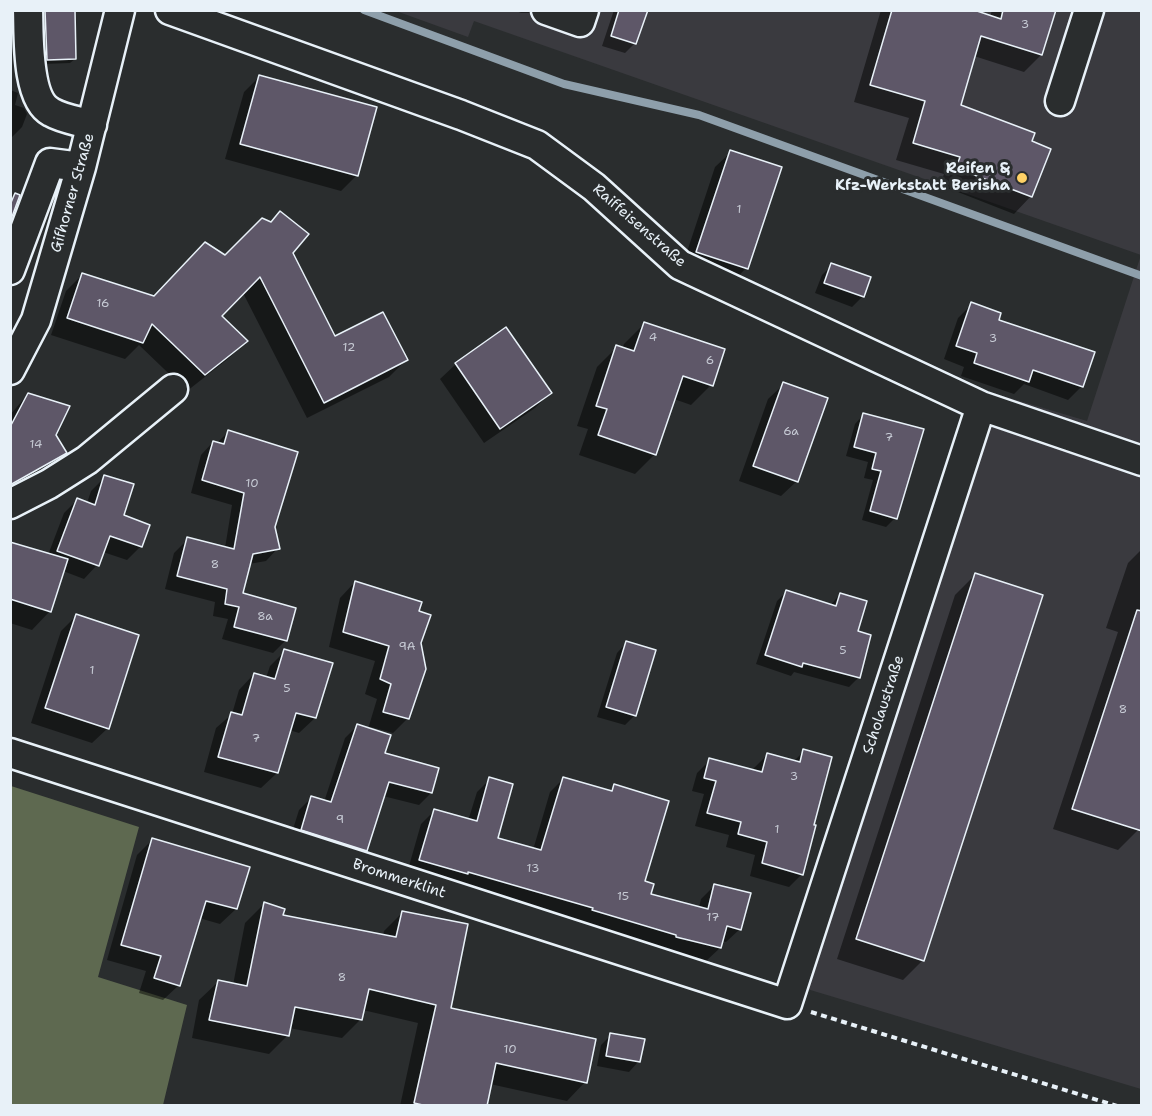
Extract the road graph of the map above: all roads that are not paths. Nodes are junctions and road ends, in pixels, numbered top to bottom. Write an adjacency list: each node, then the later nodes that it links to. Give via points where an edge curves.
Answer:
1 (28, 10): 8 (street, via 31,68 38,98 51,112)
2 (120, 10): 8 (street, Gifhorner Straße)
3 (170, 10): 15 (street, Raiffeisenstraße, via 537,145 594,187 680,265)
4 (546, 10): 5 (street, via 580,22)
5 (585, 10)
6 (1089, 10): 7 (street)
7 (1060, 101)
8 (92, 125): 10 (street, Gifhorner Straße)
9 (50, 163): 10 (street); 11 (street, via 27,178); 12 (street)
10 (81, 167): 13 (street, Gifhorner Straße, via 36,320)
11 (10, 223)
12 (10, 270)
13 (10, 369)
14 (173, 389): 17 (street, via 87,460)
15 (981, 406): 16 (street, Raiffeisenstraße); 19 (street, Scholaustraße)
16 (1142, 461)
17 (10, 504)
18 (10, 753): 19 (street, Brommerklint)
19 (787, 1004)

